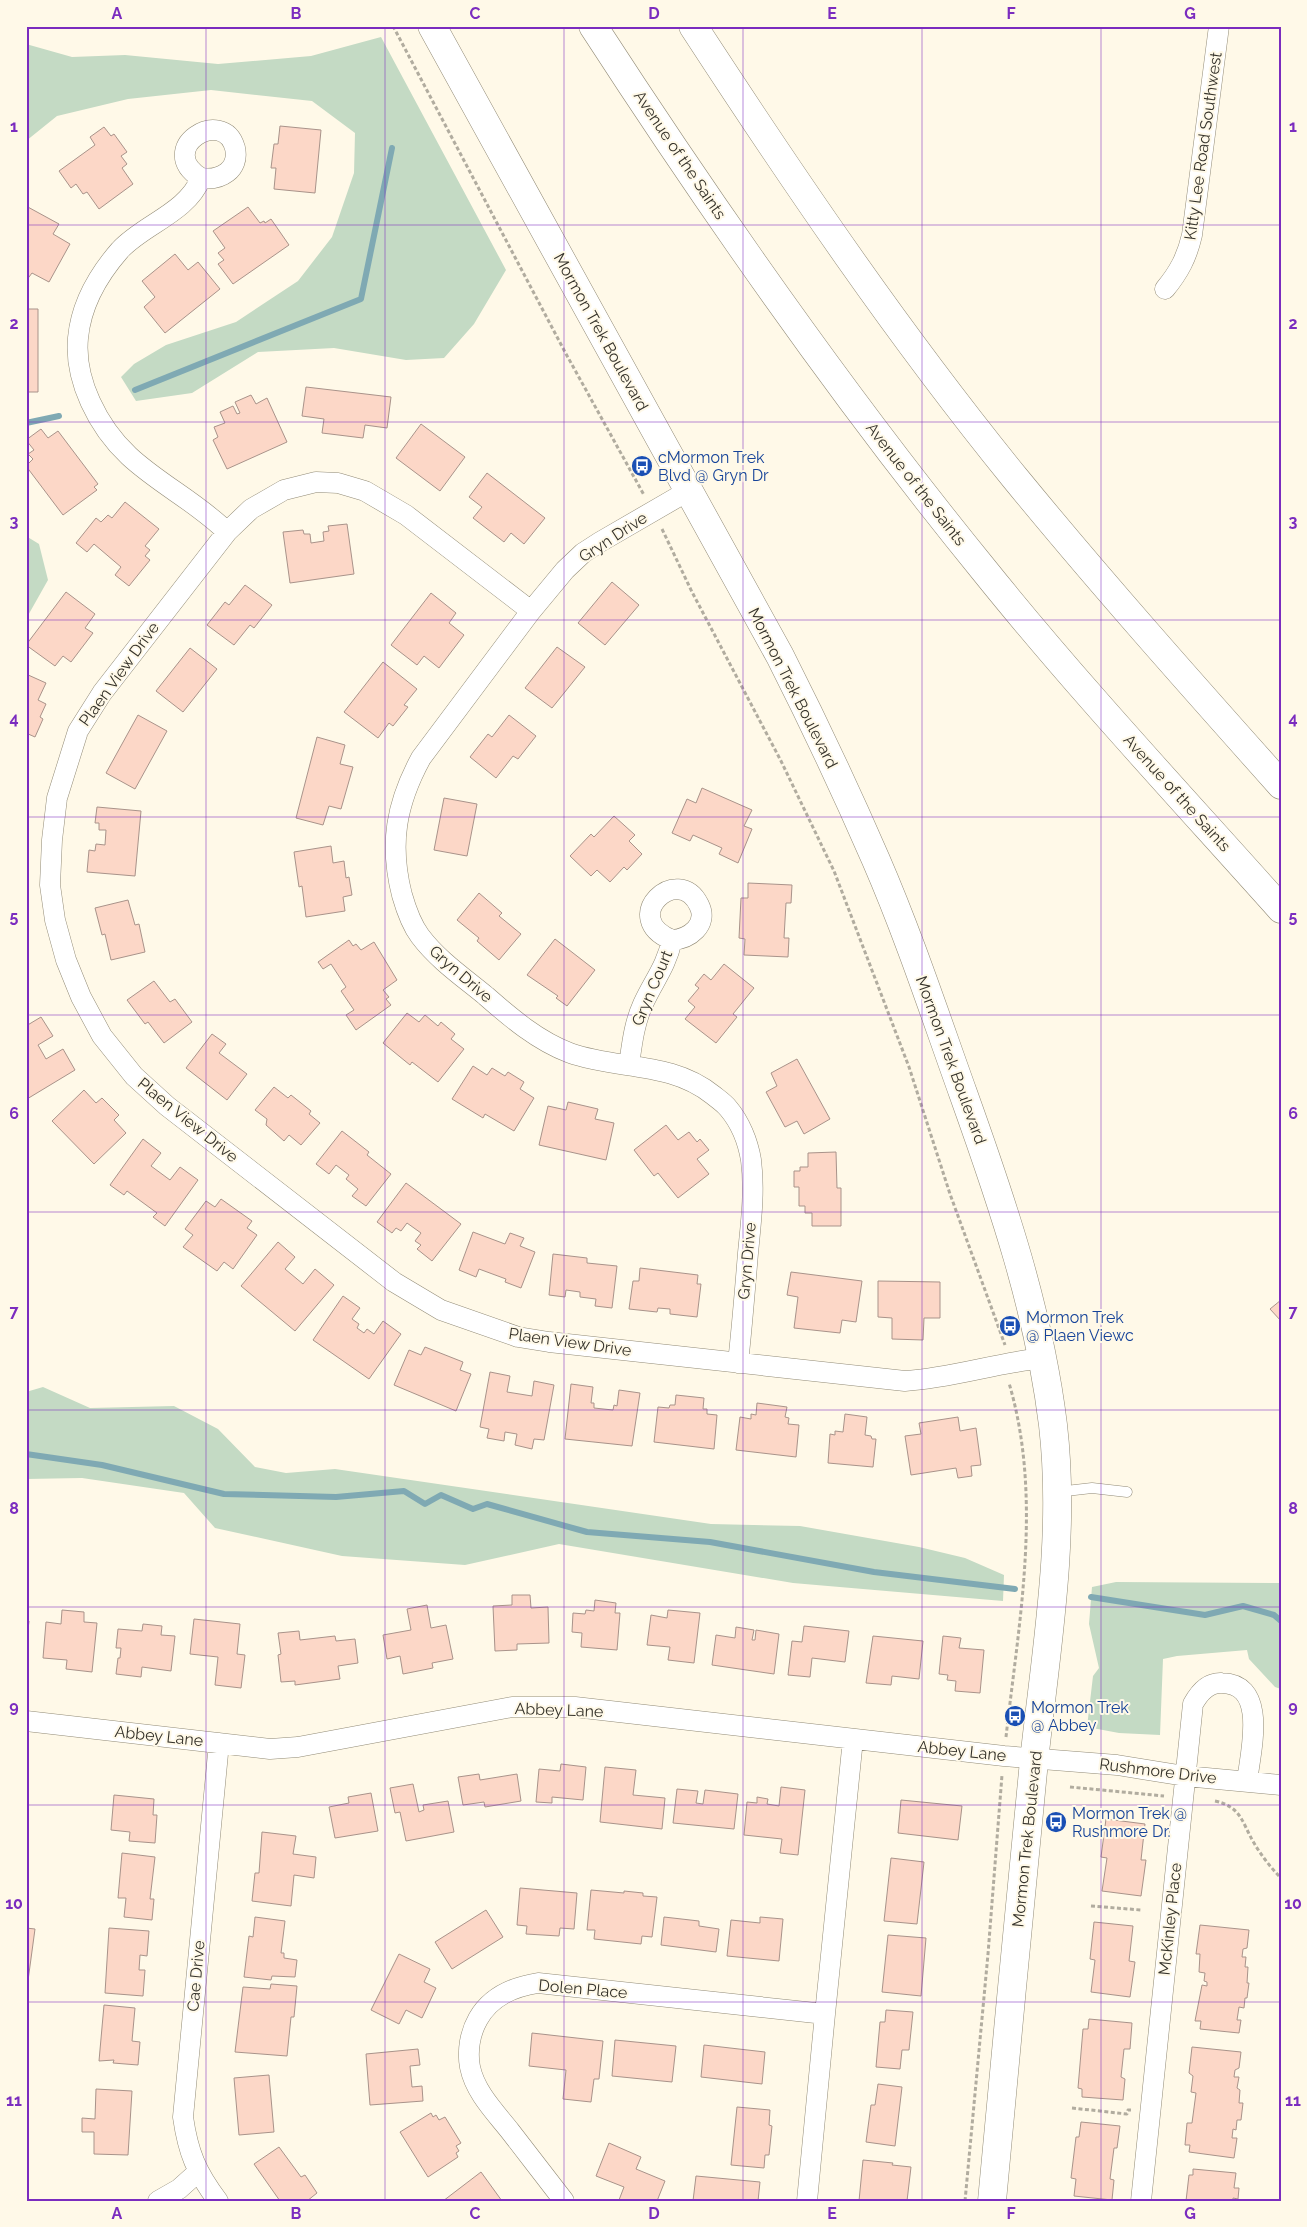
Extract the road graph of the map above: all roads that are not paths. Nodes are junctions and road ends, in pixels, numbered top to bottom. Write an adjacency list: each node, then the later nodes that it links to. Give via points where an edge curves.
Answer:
1 (432, 26): 7 (main road, Mormon Trek Boulevard)
2 (593, 26): 11 (main road, Avenue of the Saints, via 786,312 861,414 1019,613)
3 (693, 26): 10 (main road, via 820,218 1014,477)
4 (1218, 26): 6 (street, Kitty Lee Road Southwest, via 1192,235 1179,272)
5 (201, 178): 8 (street, via 184,202 124,246 106,267 96,282 78,338 81,375 93,407 110,435 129,456)
6 (1165, 289)
7 (688, 491): 9 (street, Gryn Drive, via 583,554); 14 (main road, Mormon Trek Boulevard, via 780,656 877,862 1001,1198)
8 (227, 532): 9 (street, Plaen View Drive, via 251,509 284,490 316,482 338,483 365,491 406,516); 15 (street, Plaen View Drive, via 102,693 78,730 57,798 50,884 55,920 66,960 102,1036 134,1076 167,1106 394,1282 441,1310 518,1337)
9 (530, 611): 13 (street, Gryn Drive, via 421,758 408,782 398,813 394,841 396,874 406,910 418,934 434,954 516,1022 569,1053)
10 (1281, 785)
11 (1281, 909)
12 (672, 940): 13 (street, Gryn Court, via 667,960 643,1005 633,1033)
13 (629, 1065): 15 (street, Gryn Drive, via 679,1075 707,1090 728,1107 743,1133 751,1159 753,1195)
14 (1043, 1358): 15 (street, Plaen View Drive, via 1007,1362 935,1379 905,1381); 16 (main road, Mormon Trek Boulevard, via 1053,1426)
15 (738, 1363)
16 (1056, 1492): 17 (lane, via 1092,1488); 21 (main road, Mormon Trek Boulevard, via 1053,1593)
17 (1127, 1492)
18 (26, 1721): 20 (street, Abbey Lane)
19 (853, 1739): 20 (street, Abbey Lane, via 575,1707 539,1706 512,1707 298,1747 270,1749); 21 (street, Abbey Lane); 25 (street)
20 (219, 1743): 26 (street, Cae Drive, via 183,2117 186,2142)
21 (1035, 1758): 22 (street, Rushmore Drive, via 1117,1765); 31 (main road, Mormon Trek Boulevard)
22 (1184, 1776): 23 (street, Rushmore Drive); 23 (street, McKinley Place, via 1193,1704 1199,1693 1221,1682 1245,1692 1252,1703 1254,1717); 32 (street, McKinley Place)
23 (1247, 1782): 24 (street, Rushmore Drive)
24 (1281, 1786)
25 (825, 2014): 29 (street, Dolen Place, via 538,1983 503,1993 488,2006 473,2028 470,2067 481,2094); 30 (street)
26 (198, 2172): 27 (street, via 179,2189); 28 (street, Cae Drive)
27 (158, 2201)
28 (218, 2201)
29 (564, 2201)
30 (807, 2201)
31 (992, 2201)
32 (1141, 2201)

